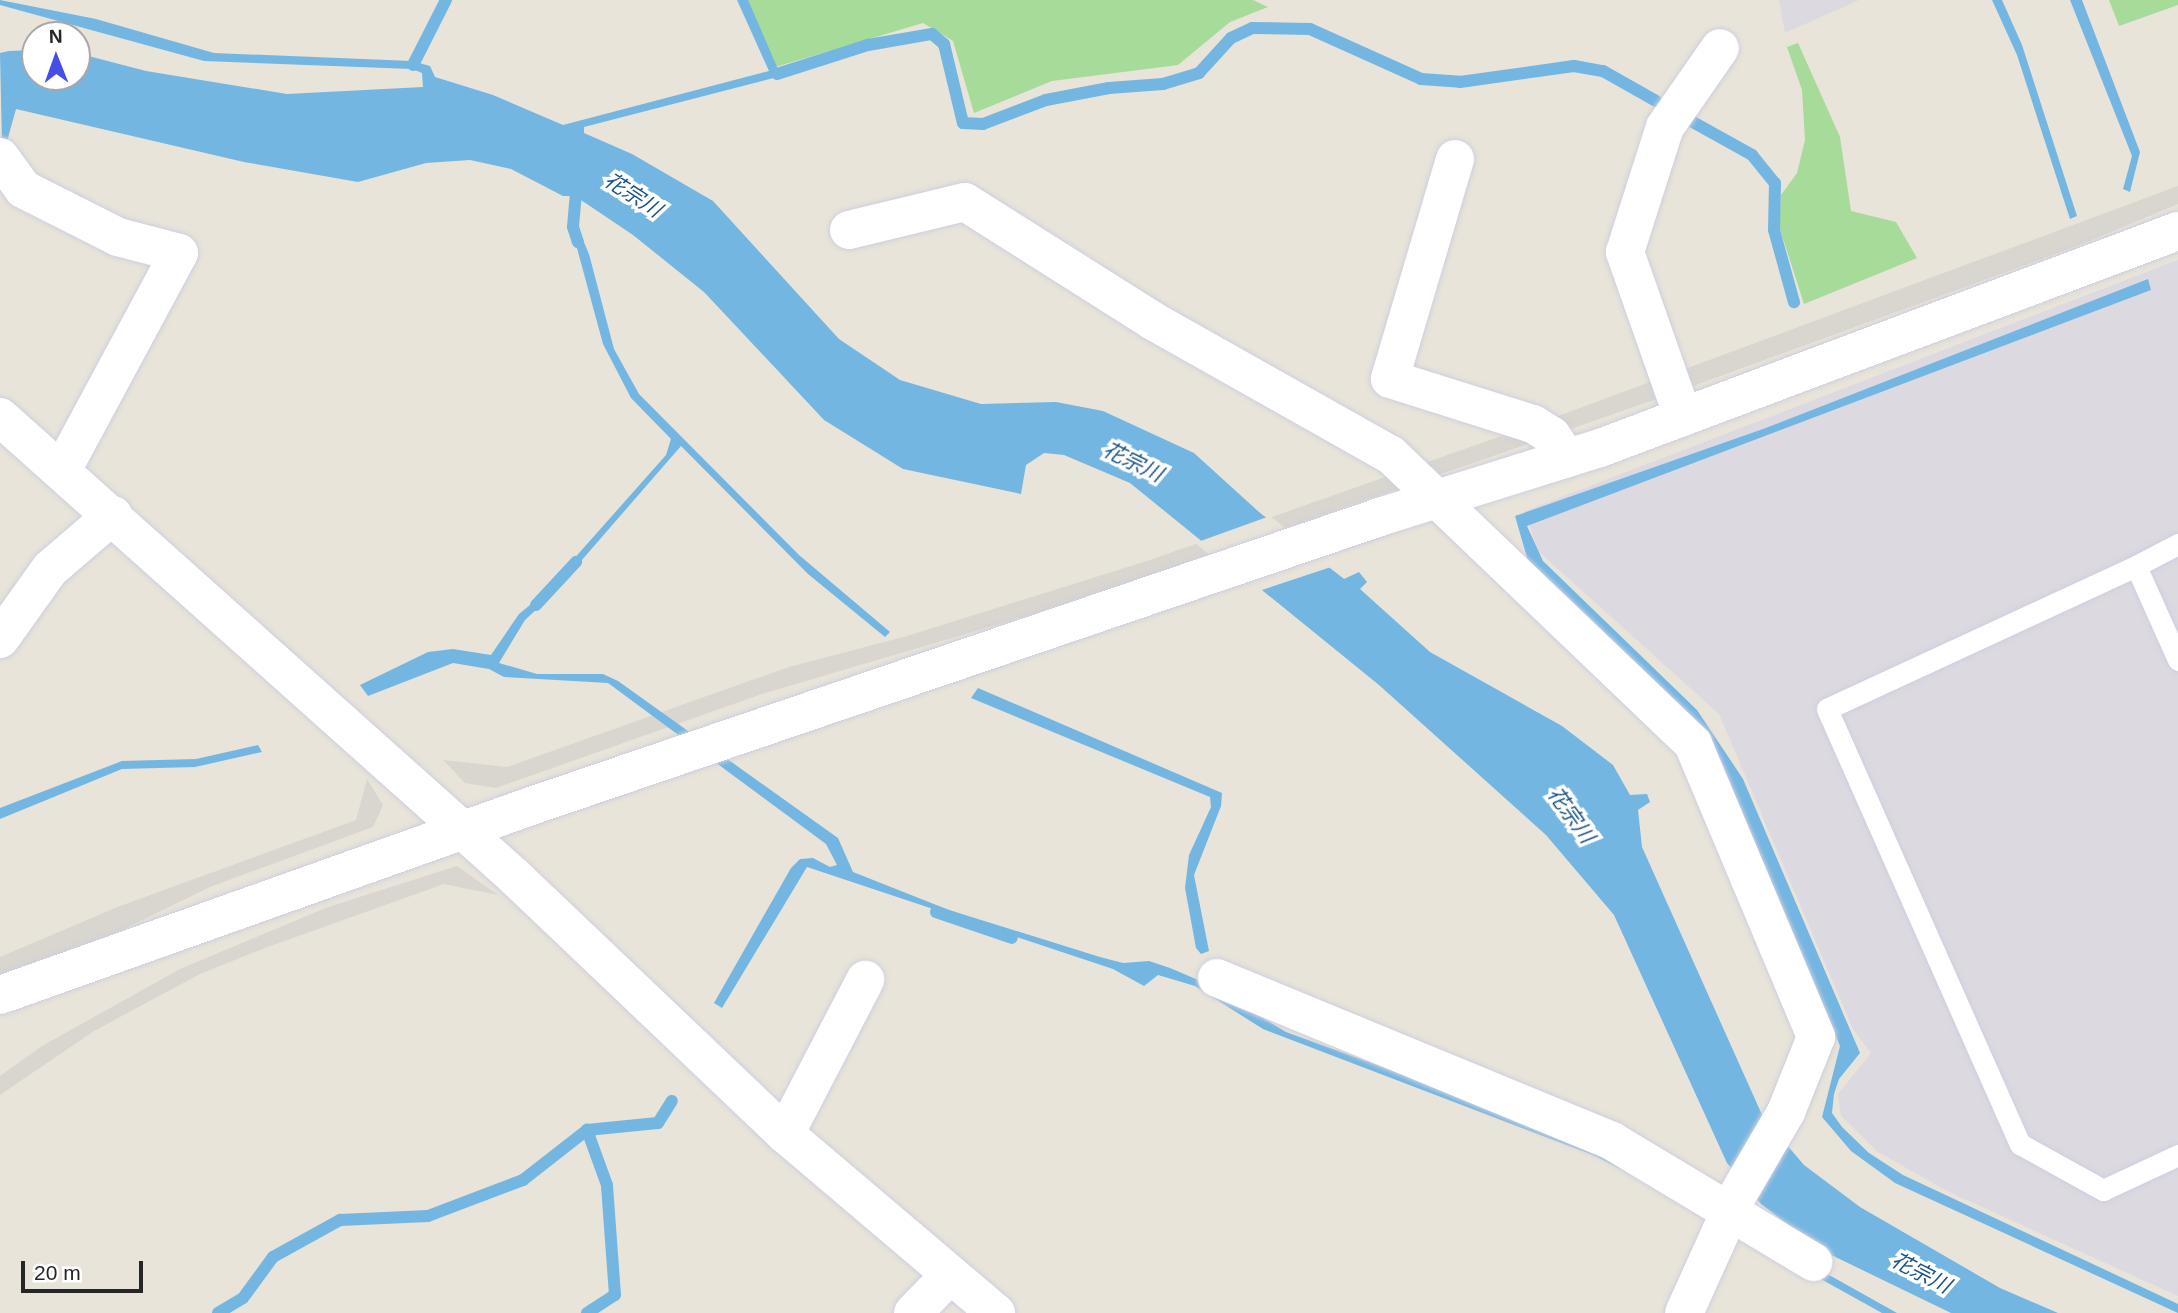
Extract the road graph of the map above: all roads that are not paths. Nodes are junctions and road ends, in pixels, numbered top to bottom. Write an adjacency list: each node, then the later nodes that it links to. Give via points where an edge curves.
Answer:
1 (1720, 48): 7 (street, via 1665,127 1625,252)
2 (0, 157): 9 (street, via 23,189 118,237 179,253)
3 (1455, 159): 8 (street, via 1390,379 1533,424 1552,436)
4 (849, 230): 10 (street, via 965,202 1153,321 1391,455)
5 (2178, 231): 7 (street)
6 (0, 416): 9 (street)
7 (1683, 416): 8 (street)
8 (1567, 458): 10 (street)
9 (62, 470): 11 (street)
10 (1437, 498): 16 (street); 22 (street, via 1693,744 1816,1037 1786,1112)
11 (113, 516): 14 (street, via 50,569); 16 (street)
12 (2178, 544): 13 (lane)
13 (2136, 566): 15 (lane); 21 (lane, via 1826,709 2020,1144 2103,1190)
14 (0, 639)
15 (2178, 660)
16 (463, 829): 19 (street); 20 (street)
17 (1217, 978): 22 (street, via 1612,1141)
18 (865, 980): 20 (street)
19 (0, 995)
20 (785, 1134): 24 (street)
21 (2178, 1155)
22 (1733, 1205): 23 (street); 27 (street)
23 (1814, 1262)
24 (950, 1275): 25 (street); 26 (street)
25 (913, 1313)
26 (996, 1313)
27 (1684, 1313)

